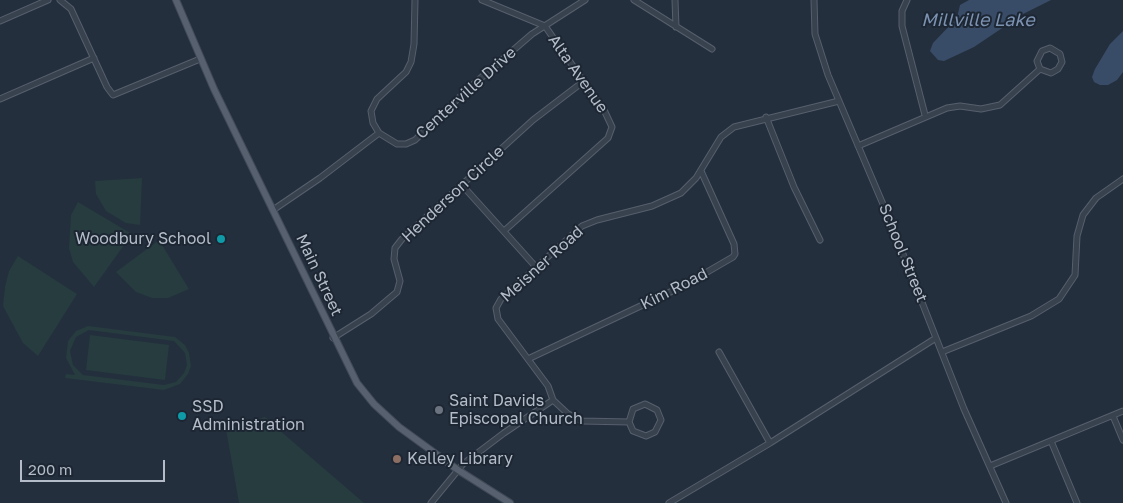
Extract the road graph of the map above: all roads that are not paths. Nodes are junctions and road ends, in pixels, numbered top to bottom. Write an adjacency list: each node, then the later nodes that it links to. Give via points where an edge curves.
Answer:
1 (48, 0): 11 (street)
2 (60, 0): 15 (street, via 72,9)
3 (176, 0): 16 (main road, Main Street)
4 (415, 0): 23 (street, via 411,62 403,75 380,96 371,111 373,124)
5 (482, 0): 12 (street, Alta Avenue)
6 (585, 0): 12 (street, Centerville Drive)
7 (634, 0): 13 (street)
8 (674, 0): 13 (street)
9 (814, 0): 20 (street, School Street, via 818,43)
10 (907, 0): 21 (street, via 902,12 902,26)
11 (0, 21)
12 (545, 26): 18 (street, Alta Avenue); 23 (street, Centerville Drive, via 474,84 415,140 397,144)
13 (676, 27): 14 (street)
14 (712, 49)
15 (94, 58): 16 (street, via 108,90 115,95); 19 (street)
16 (200, 59): 28 (main road, Main Street)
17 (1040, 69): 17 (street, via 1051,73 1058,70 1062,62 1060,54 1050,48 1042,51 1038,57); 21 (street, via 1000,105 982,110 954,106)
18 (584, 81): 27 (street, Henderson Circle, via 533,120); 29 (street, Alta Avenue, via 611,122 611,133)
19 (0, 99)
20 (839, 101): 22 (street, Meisner Road); 24 (street, School Street)
21 (925, 115): 24 (street)
22 (766, 118): 25 (street, Meisner Road, via 729,130 717,142); 30 (street)
23 (379, 133): 28 (street)
24 (858, 146): 33 (street, School Street)
25 (701, 170): 31 (street, Meisner Road, via 687,188 668,200 582,226); 36 (street, Kim Road, via 734,244 733,257 683,286)
26 (1123, 179): 35 (street, via 1096,198 1083,215 1077,236 1074,275 1059,300 1031,316)
27 (462, 185): 29 (street); 32 (street, Henderson Circle, via 395,248 394,259 400,281 397,292)
28 (273, 210): 32 (main road, Main Street)
29 (504, 231): 31 (street)
30 (820, 240)
31 (535, 266): 36 (street, Meisner Road, via 496,308 502,326)
32 (334, 338): 45 (main road, Main Street, via 357,383 374,404)
33 (936, 338): 35 (street, School Street); 43 (street)
34 (720, 352): 43 (street)
35 (942, 352): 44 (street, School Street)
36 (528, 359): 37 (street, Meisner Road, via 548,386)
37 (553, 400): 40 (street, via 577,419); 45 (street, via 504,432)
38 (1123, 411): 39 (street)
39 (1113, 416): 41 (street); 42 (street)
40 (629, 422): 40 (street, via 631,412 642,404 655,408 661,420 655,432 646,436 633,431)
41 (1123, 440)
42 (1051, 441): 44 (street); 50 (street)
43 (770, 443): 48 (street)
44 (990, 466): 49 (street, School Street)
45 (458, 470): 46 (street); 47 (main road, Main Street)
46 (431, 503)
47 (510, 503)
48 (669, 503)
49 (1006, 503)
50 (1077, 503)

